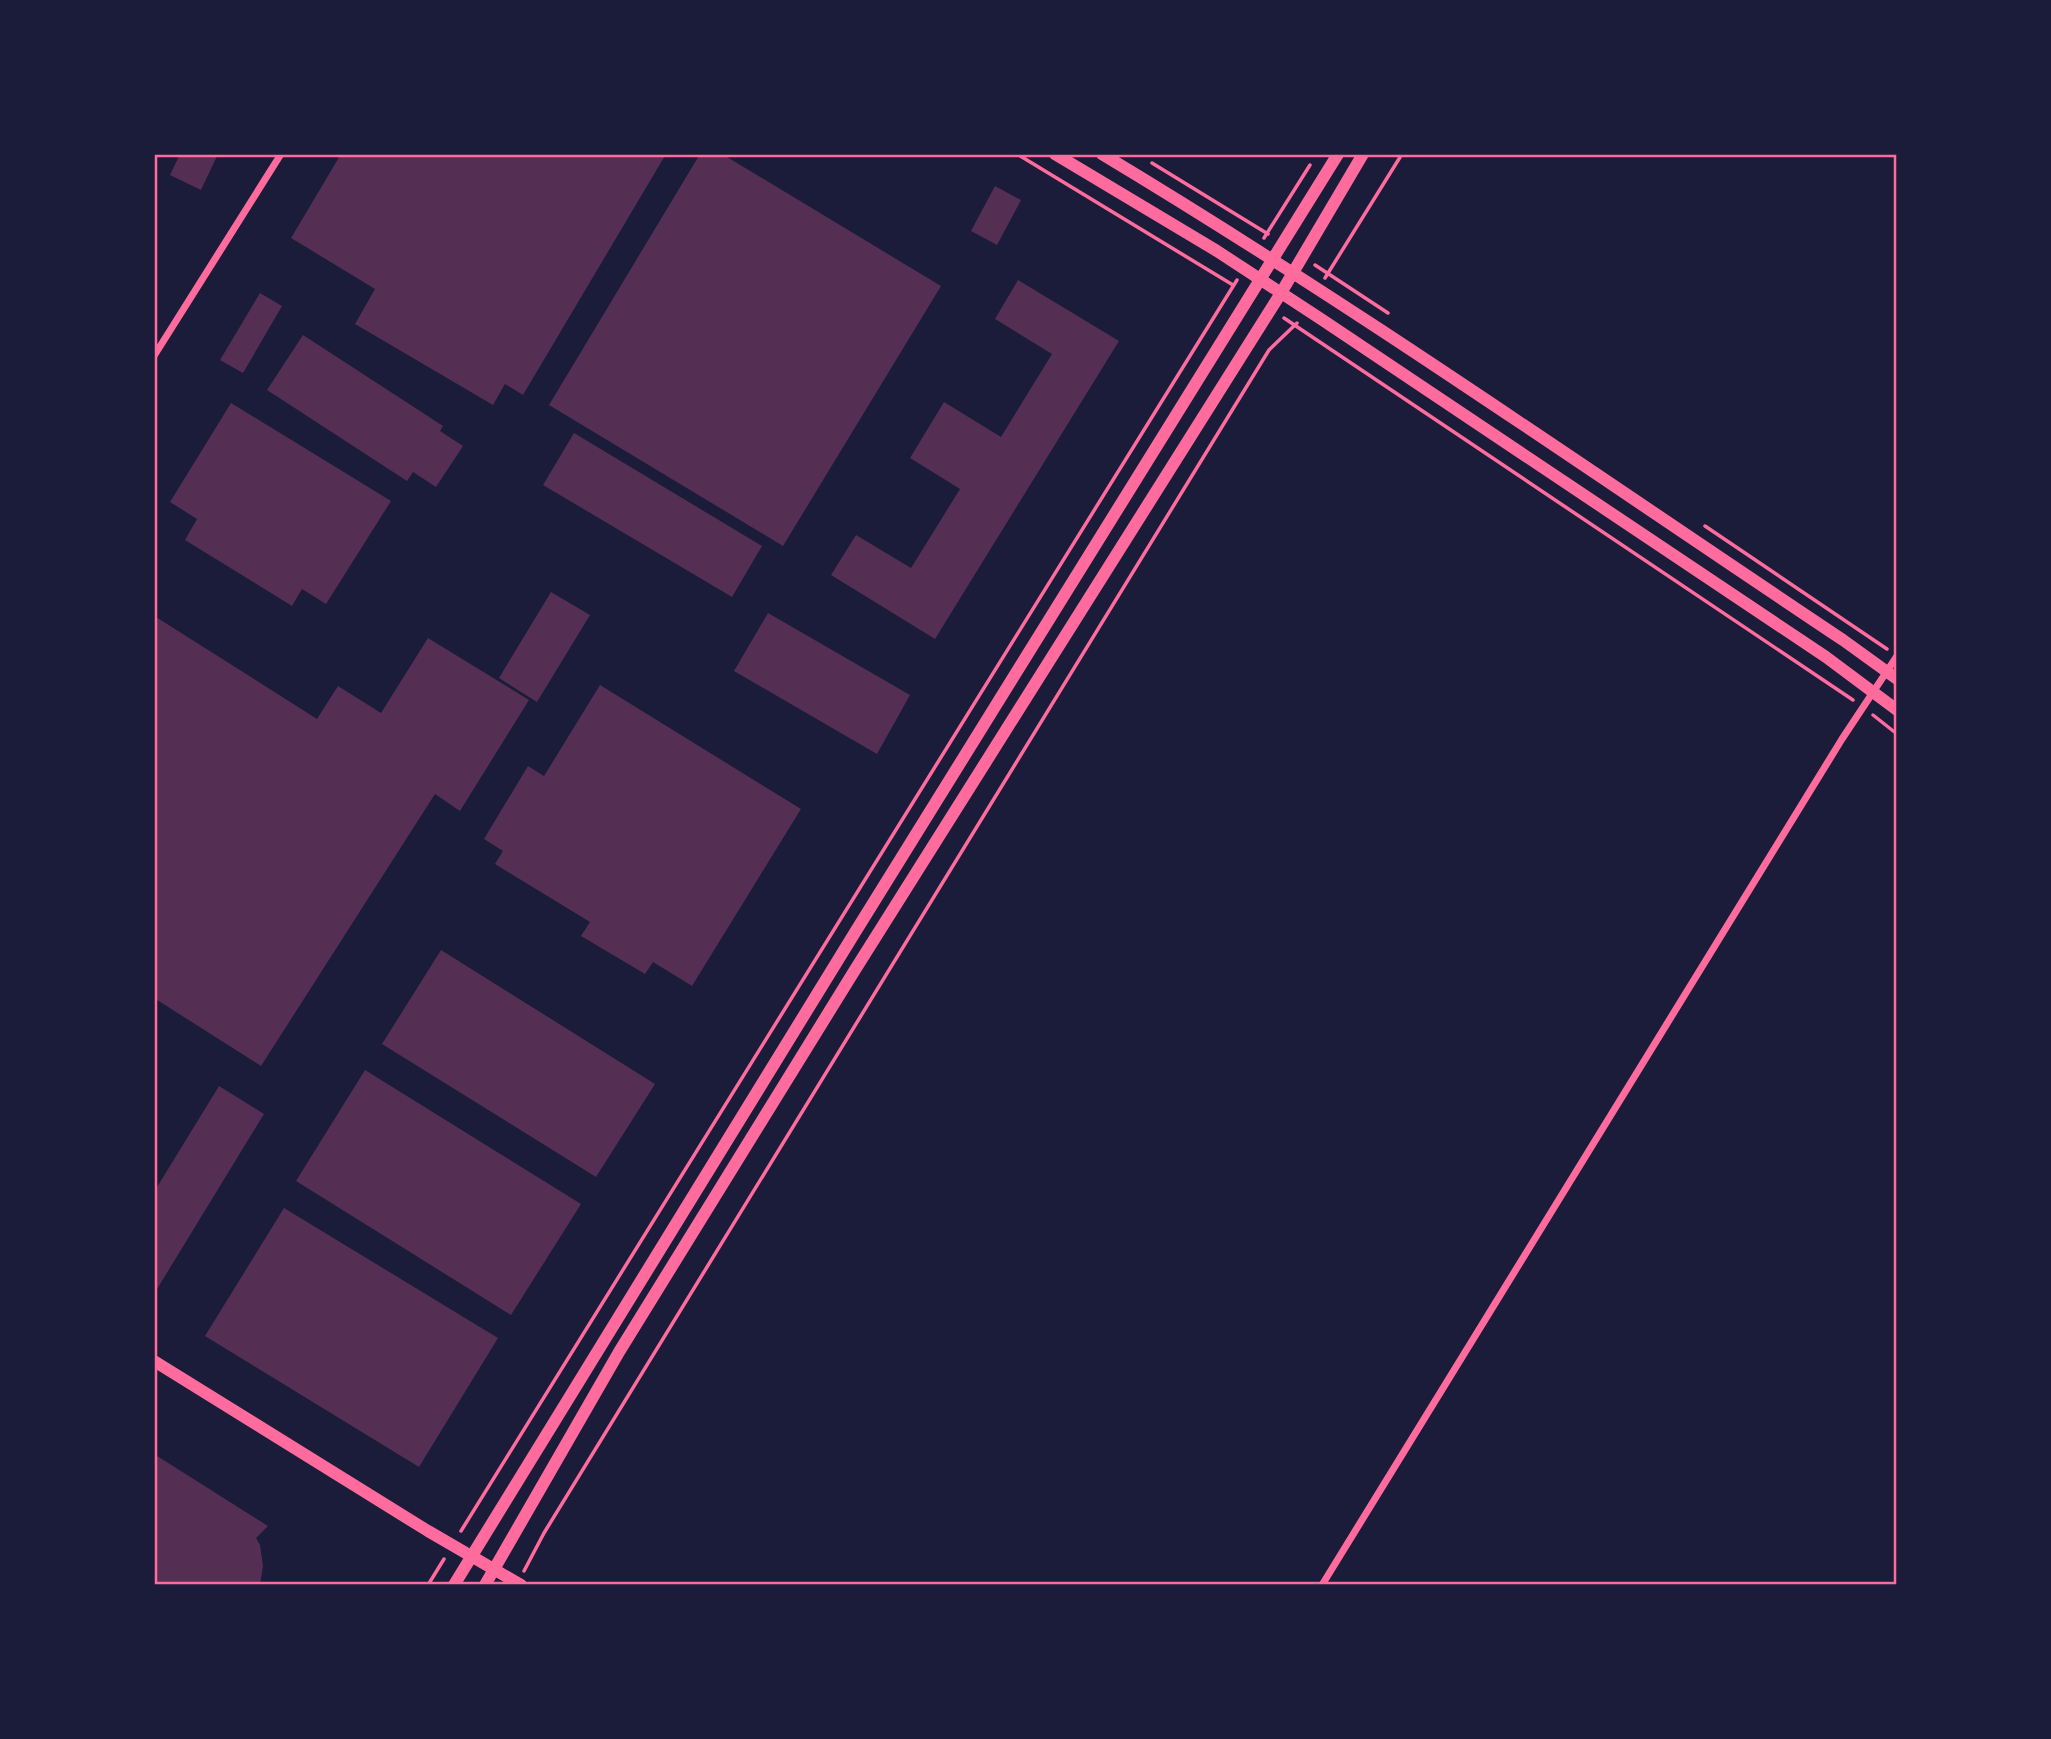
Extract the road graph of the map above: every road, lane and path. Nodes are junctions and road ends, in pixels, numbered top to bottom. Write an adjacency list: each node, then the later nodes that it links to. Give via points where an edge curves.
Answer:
1 (281, 154): 21 (street)
2 (1017, 154): 14 (path)
3 (1055, 154): 11 (street)
4 (1101, 154): 9 (street)
5 (1338, 154): 10 (street)
6 (1363, 154): 12 (street)
7 (1402, 154): 15 (path)
8 (1311, 163): 9 (path)
9 (1257, 249): 10 (street)
10 (1271, 258): 12 (street); 13 (street)
11 (1244, 269): 13 (street); 14 (path)
12 (1292, 272): 15 (street); 16 (street)
13 (1259, 279): 16 (street); 17 (street)
14 (1234, 285): 17 (path); 29 (path)
15 (1318, 289): 23 (street)
16 (1281, 293): 18 (street); 19 (street)
17 (1250, 295): 30 (street)
18 (1270, 309): 20 (path); 31 (street, via 641,1316)
19 (1306, 309): 20 (path); 24 (street)
20 (1295, 326): 25 (path); 32 (path, via 1266,355 544,1533)
21 (154, 356)
22 (1897, 656): 23 (street)
23 (1892, 675): 24 (street)
24 (1874, 691): 25 (street); 26 (street)
25 (1863, 708): 27 (path); 36 (street)
26 (1897, 710)
27 (1897, 734)
28 (154, 1361): 29 (street)
29 (452, 1545): 30 (street); 33 (path)
30 (471, 1556): 31 (street); 34 (street)
31 (494, 1569): 32 (street); 35 (street)
32 (519, 1584)
33 (428, 1585)
34 (454, 1585)
35 (485, 1585)
36 (1322, 1585)

